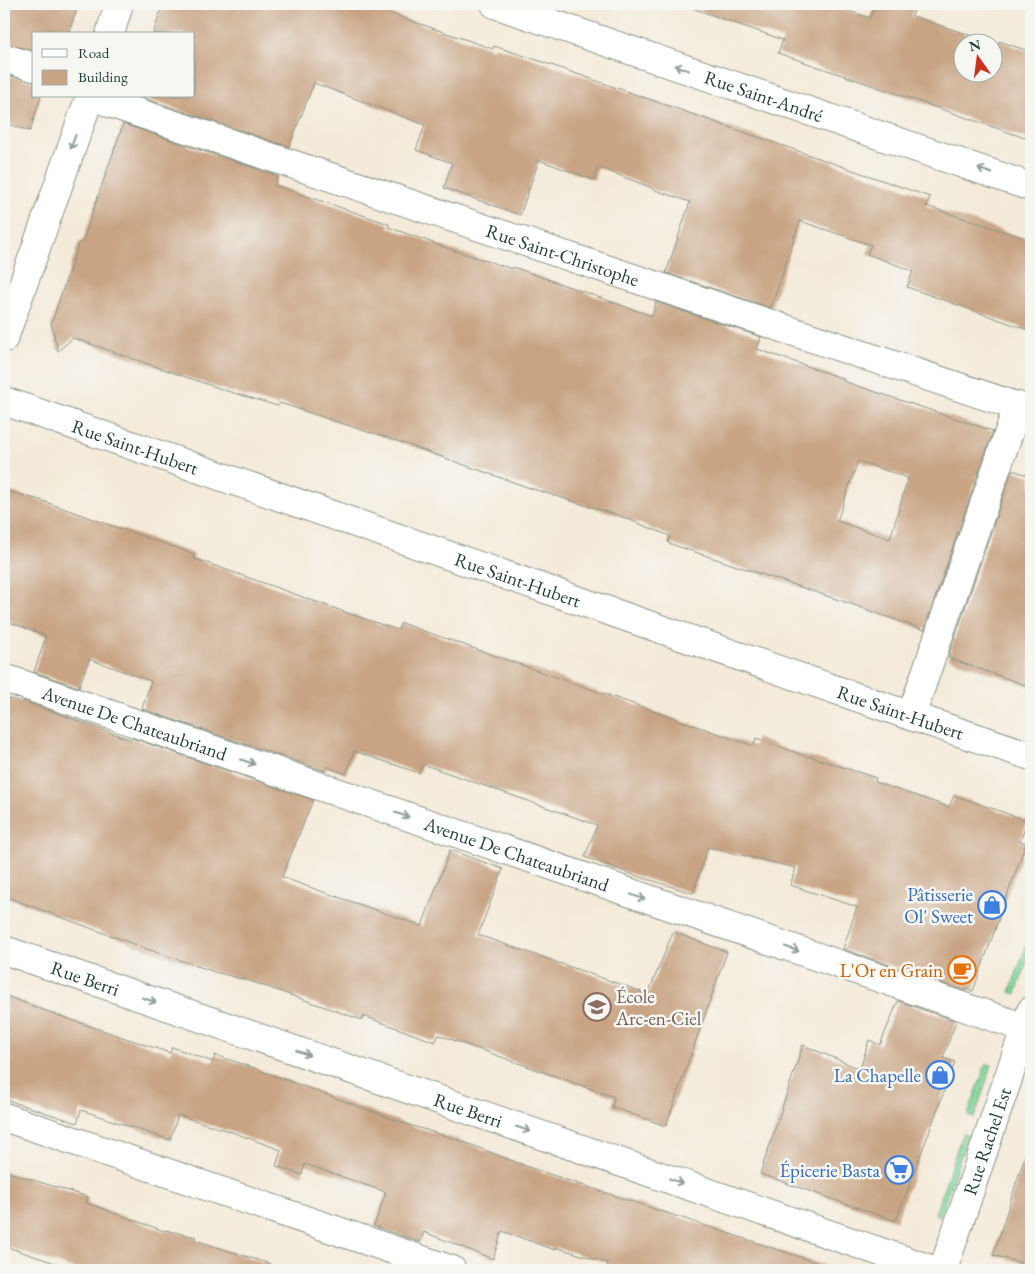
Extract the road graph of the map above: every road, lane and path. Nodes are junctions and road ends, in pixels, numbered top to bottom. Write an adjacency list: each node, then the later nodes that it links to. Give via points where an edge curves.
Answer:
1 (119, 4): 3 (street)
2 (495, 4): 8 (street, Rue Saint-André, one-way to 2)
3 (111, 32)
4 (4, 58): 5 (street)
5 (32, 66)
6 (89, 98): 9 (street, one-way to 9)
7 (99, 98): 11 (street, Rue Saint-Christophe)
8 (1031, 187)
9 (4, 338)
10 (4, 401): 13 (street, Rue Saint-Hubert)
11 (1025, 409): 13 (street)
12 (4, 678): 16 (street, Avenue De Chateaubriand, one-way to 16, via 964,1008)
13 (912, 716): 14 (street, Rue Saint-Hubert)
14 (1031, 756)
15 (4, 950): 19 (street, Rue Berri, one-way to 19)
16 (1029, 1023): 20 (street, Rue Rachel Est)
17 (4, 1116): 18 (street)
18 (452, 1270)
19 (933, 1270)
20 (943, 1270)

